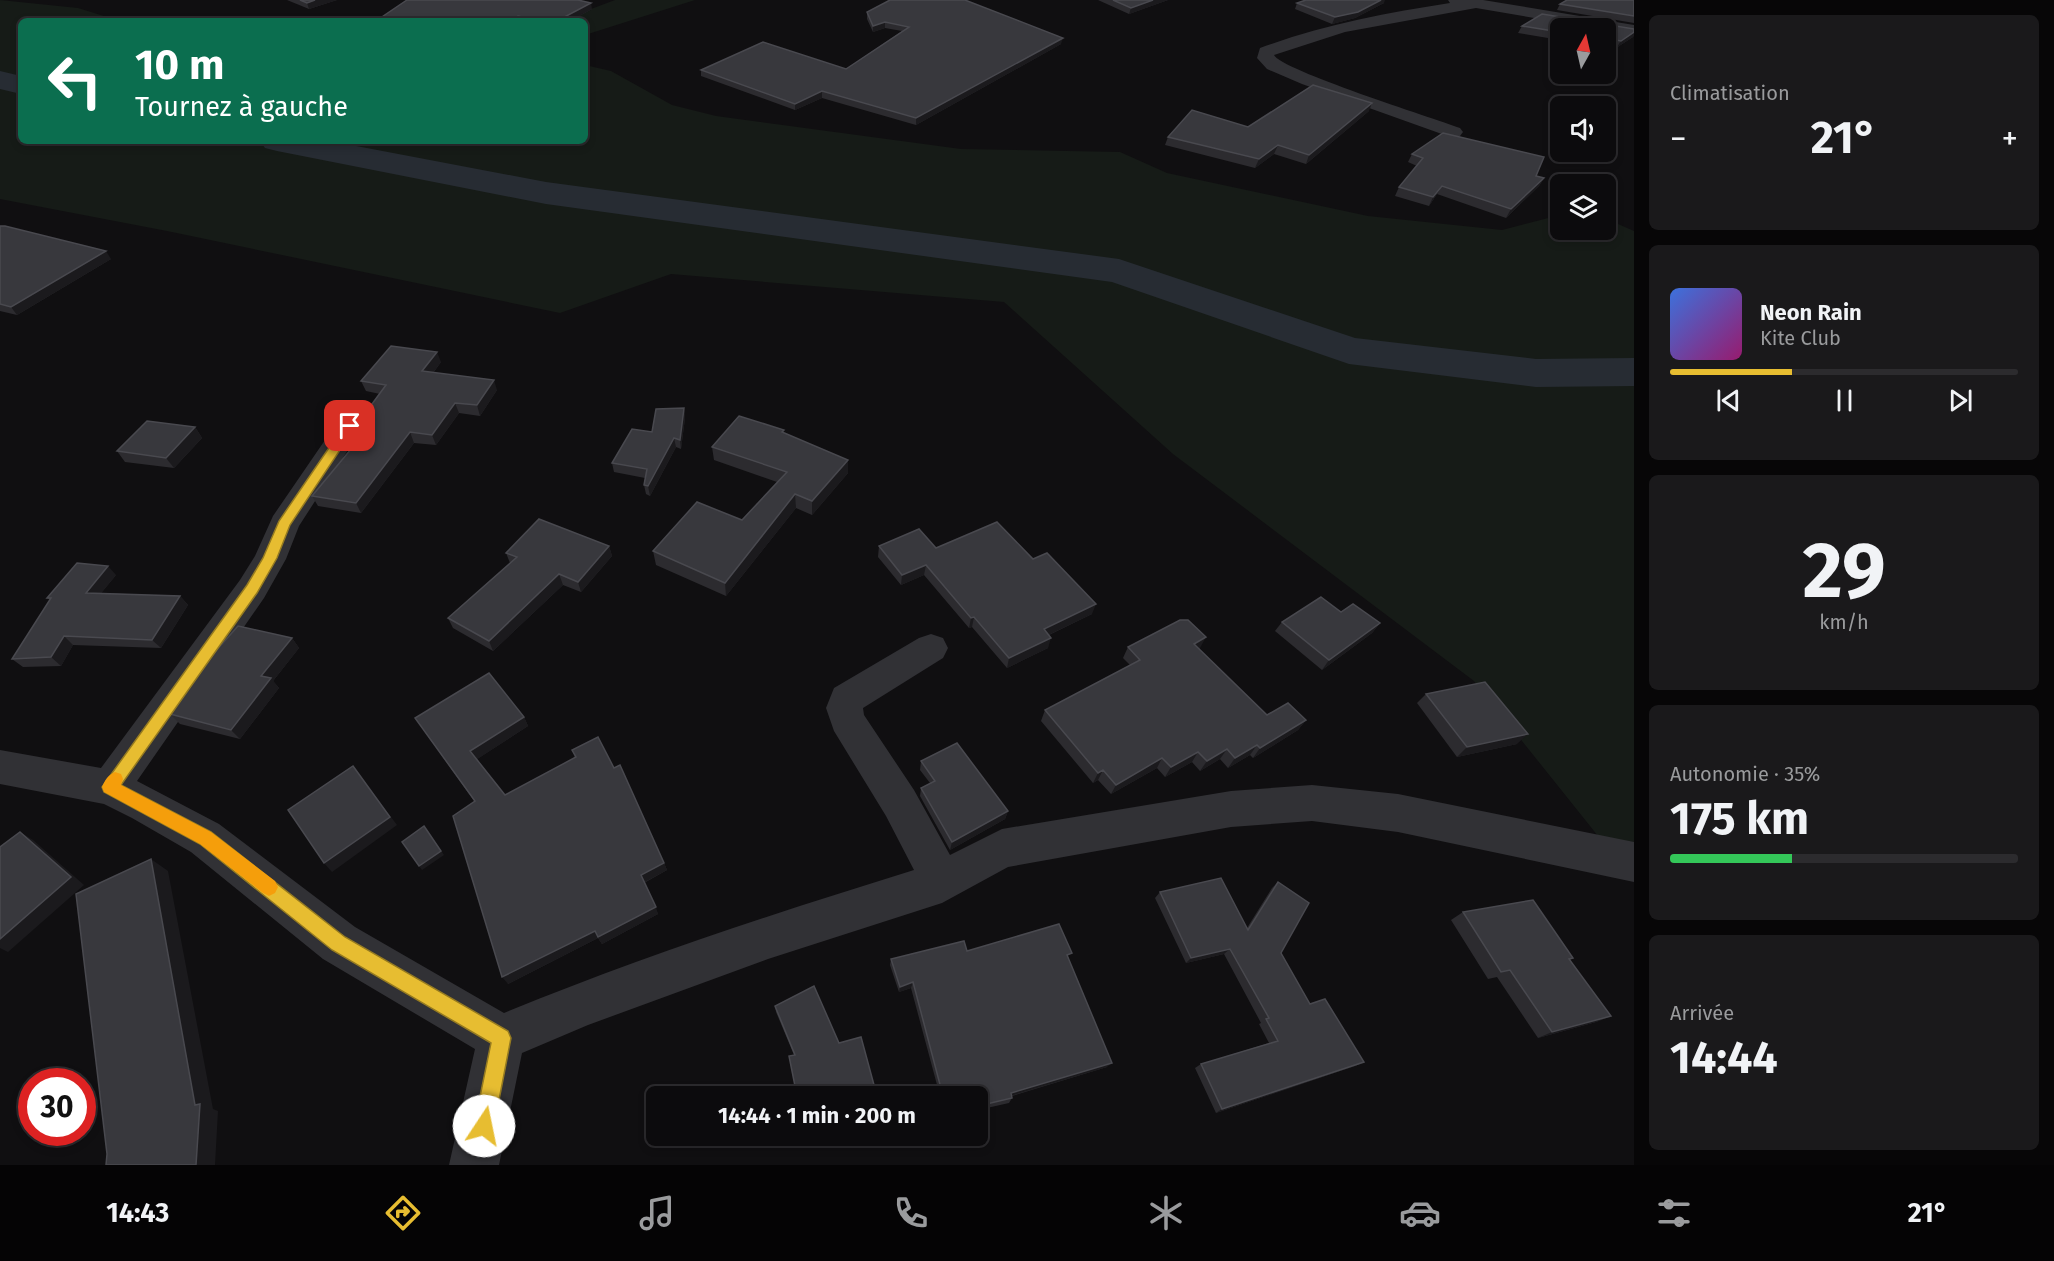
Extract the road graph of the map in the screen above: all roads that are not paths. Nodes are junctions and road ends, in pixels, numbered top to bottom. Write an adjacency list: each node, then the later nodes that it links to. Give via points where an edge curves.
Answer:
1 (1455, 0): 2 (street)
2 (1473, 4): 3 (street); 4 (street, via 1323,31 1266,51 1265,58 1273,64 1308,80)
3 (1634, 30)
4 (1453, 132)
5 (360, 411): 8 (street, via 284,524 252,589)
6 (931, 648): 10 (street, via 848,699 844,708 847,720 900,803)
7 (0, 767): 8 (street)
8 (110, 787): 11 (street, via 206,838 339,943)
9 (1634, 862): 10 (street, via 1398,813 1312,803 1231,809 1002,849)
10 (942, 882): 11 (street, via 747,945 585,1003)
11 (501, 1038): 12 (street)
12 (474, 1165)

